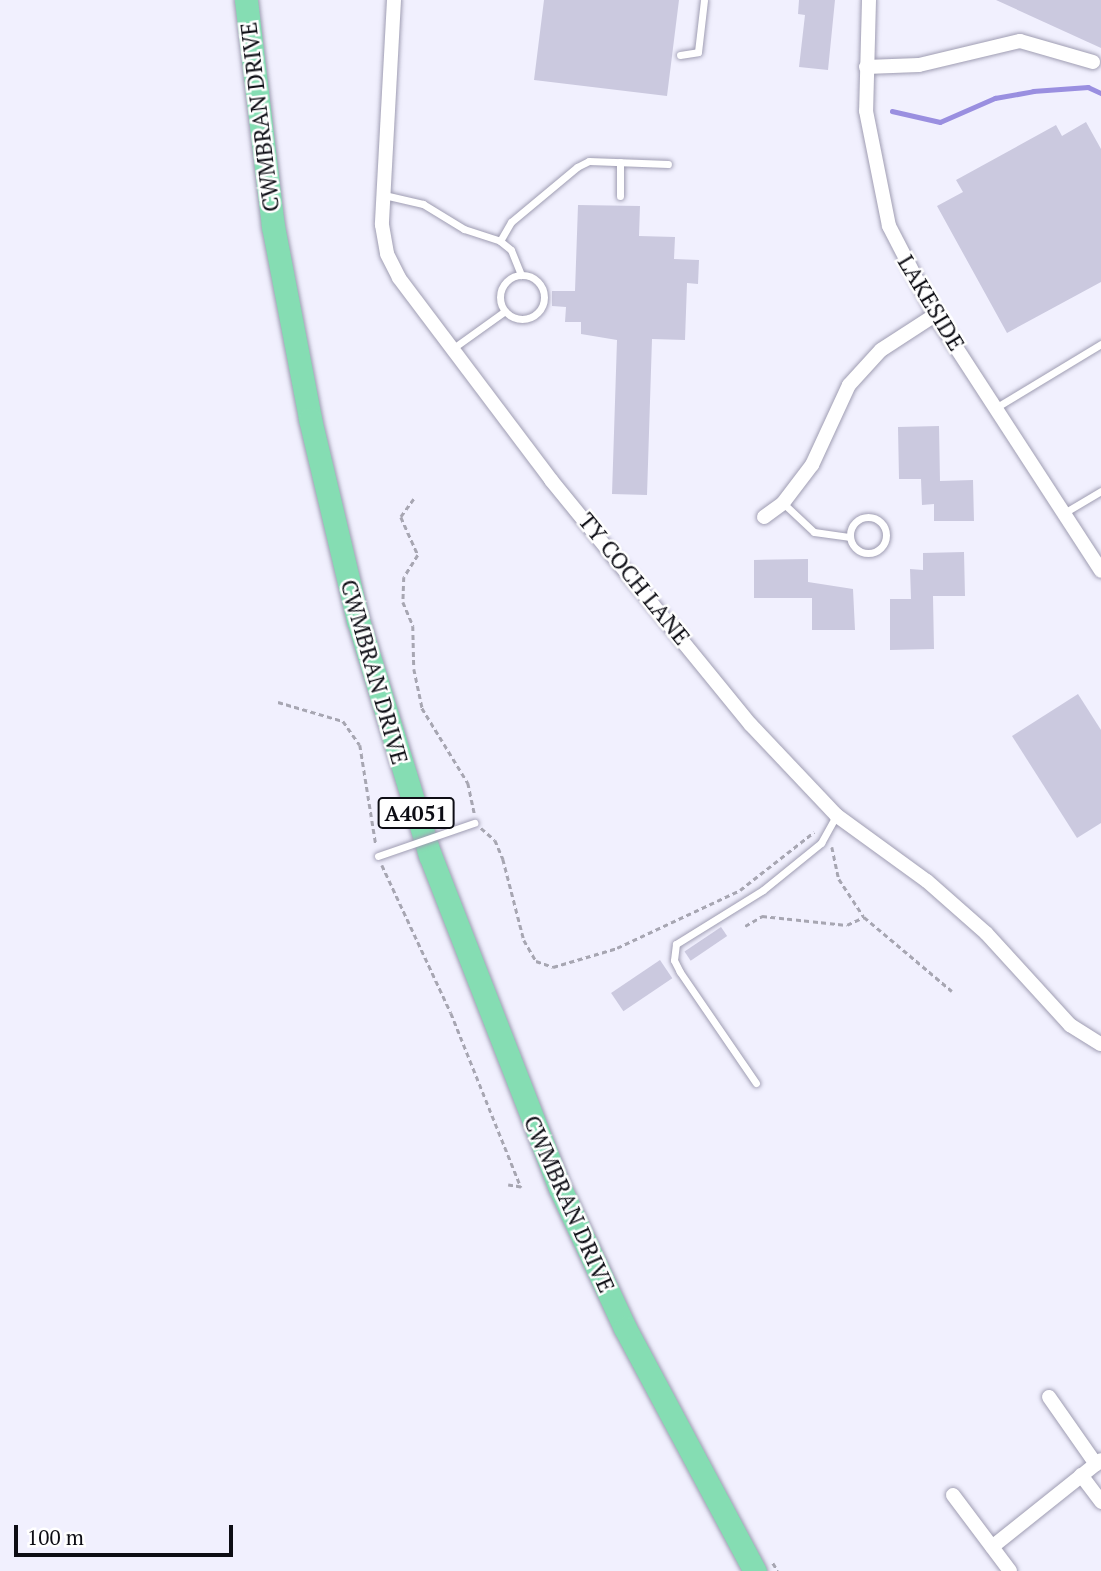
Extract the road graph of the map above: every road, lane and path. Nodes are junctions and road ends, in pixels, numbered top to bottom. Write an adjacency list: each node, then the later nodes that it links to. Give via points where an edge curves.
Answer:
1 (246, 0): 43 (main road, CWMBRAN DRIVE / A4051, via 273,226 310,419 358,620 430,855 560,1188 625,1328)
2 (394, 0): 10 (street, TY COCH LANE)
3 (704, 0): 5 (lane, via 698,52)
4 (869, 0): 7 (street, LAKESIDE)
5 (680, 55)
6 (1093, 62): 7 (street, via 1020,41 919,65)
7 (866, 67): 15 (street, LAKESIDE, via 878,191 911,275)
8 (620, 162): 9 (lane); 11 (lane); 12 (lane, via 577,167 511,222)
9 (668, 164)
10 (383, 195): 12 (lane, via 424,204 464,229); 17 (street, TY COCH LANE, via 387,254)
11 (620, 196)
12 (500, 241): 13 (lane, via 511,250)
13 (521, 275): 14 (lane, via 503,285 500,299); 14 (lane, via 540,283 545,296 541,309 524,319)
14 (505, 311): 17 (lane)
15 (935, 315): 18 (street, LAKESIDE); 21 (street, via 881,351 849,385 812,465)
16 (1101, 344): 18 (lane)
17 (452, 349): 27 (street, TY COCH LANE, via 751,725)
18 (997, 407): 22 (street, LAKESIDE)
19 (1101, 491): 22 (lane)
20 (414, 499): 28 (path, via 401,517 418,555 404,577 403,602 413,626 414,669 422,708 468,783)
21 (783, 503): 23 (street); 24 (lane, via 814,533)
22 (1064, 513): 25 (street, LAKESIDE)
23 (764, 517)
24 (849, 537): 24 (lane, via 853,524 864,517 877,519 886,529 885,543 875,552 862,553)
25 (1101, 571)
26 (278, 702): 30 (path, via 343,721 360,746)
27 (836, 815): 28 (path, via 740,890 617,947 553,967 536,961 524,940 495,839); 29 (lane); 34 (street, TY COCH LANE, via 927,881 986,933 1070,1025)
28 (474, 823): 30 (lane, bridge)
29 (832, 831): 31 (path, via 839,879); 35 (lane, via 763,890 676,944 674,960 680,972)
30 (378, 856): 36 (path, via 451,1013 521,1187)
31 (864, 917): 32 (path, via 847,925 762,916); 33 (path)
32 (745, 926)
33 (952, 990)
34 (1101, 1044)
35 (756, 1083)
36 (509, 1185)
37 (1049, 1396): 38 (street)
38 (1098, 1462): 39 (street)
39 (1081, 1475): 41 (street); 42 (street)
40 (953, 1494): 42 (street)
41 (1101, 1503)
42 (992, 1547): 45 (street)
43 (763, 1565): 44 (path)
44 (778, 1571)
45 (1010, 1571)

